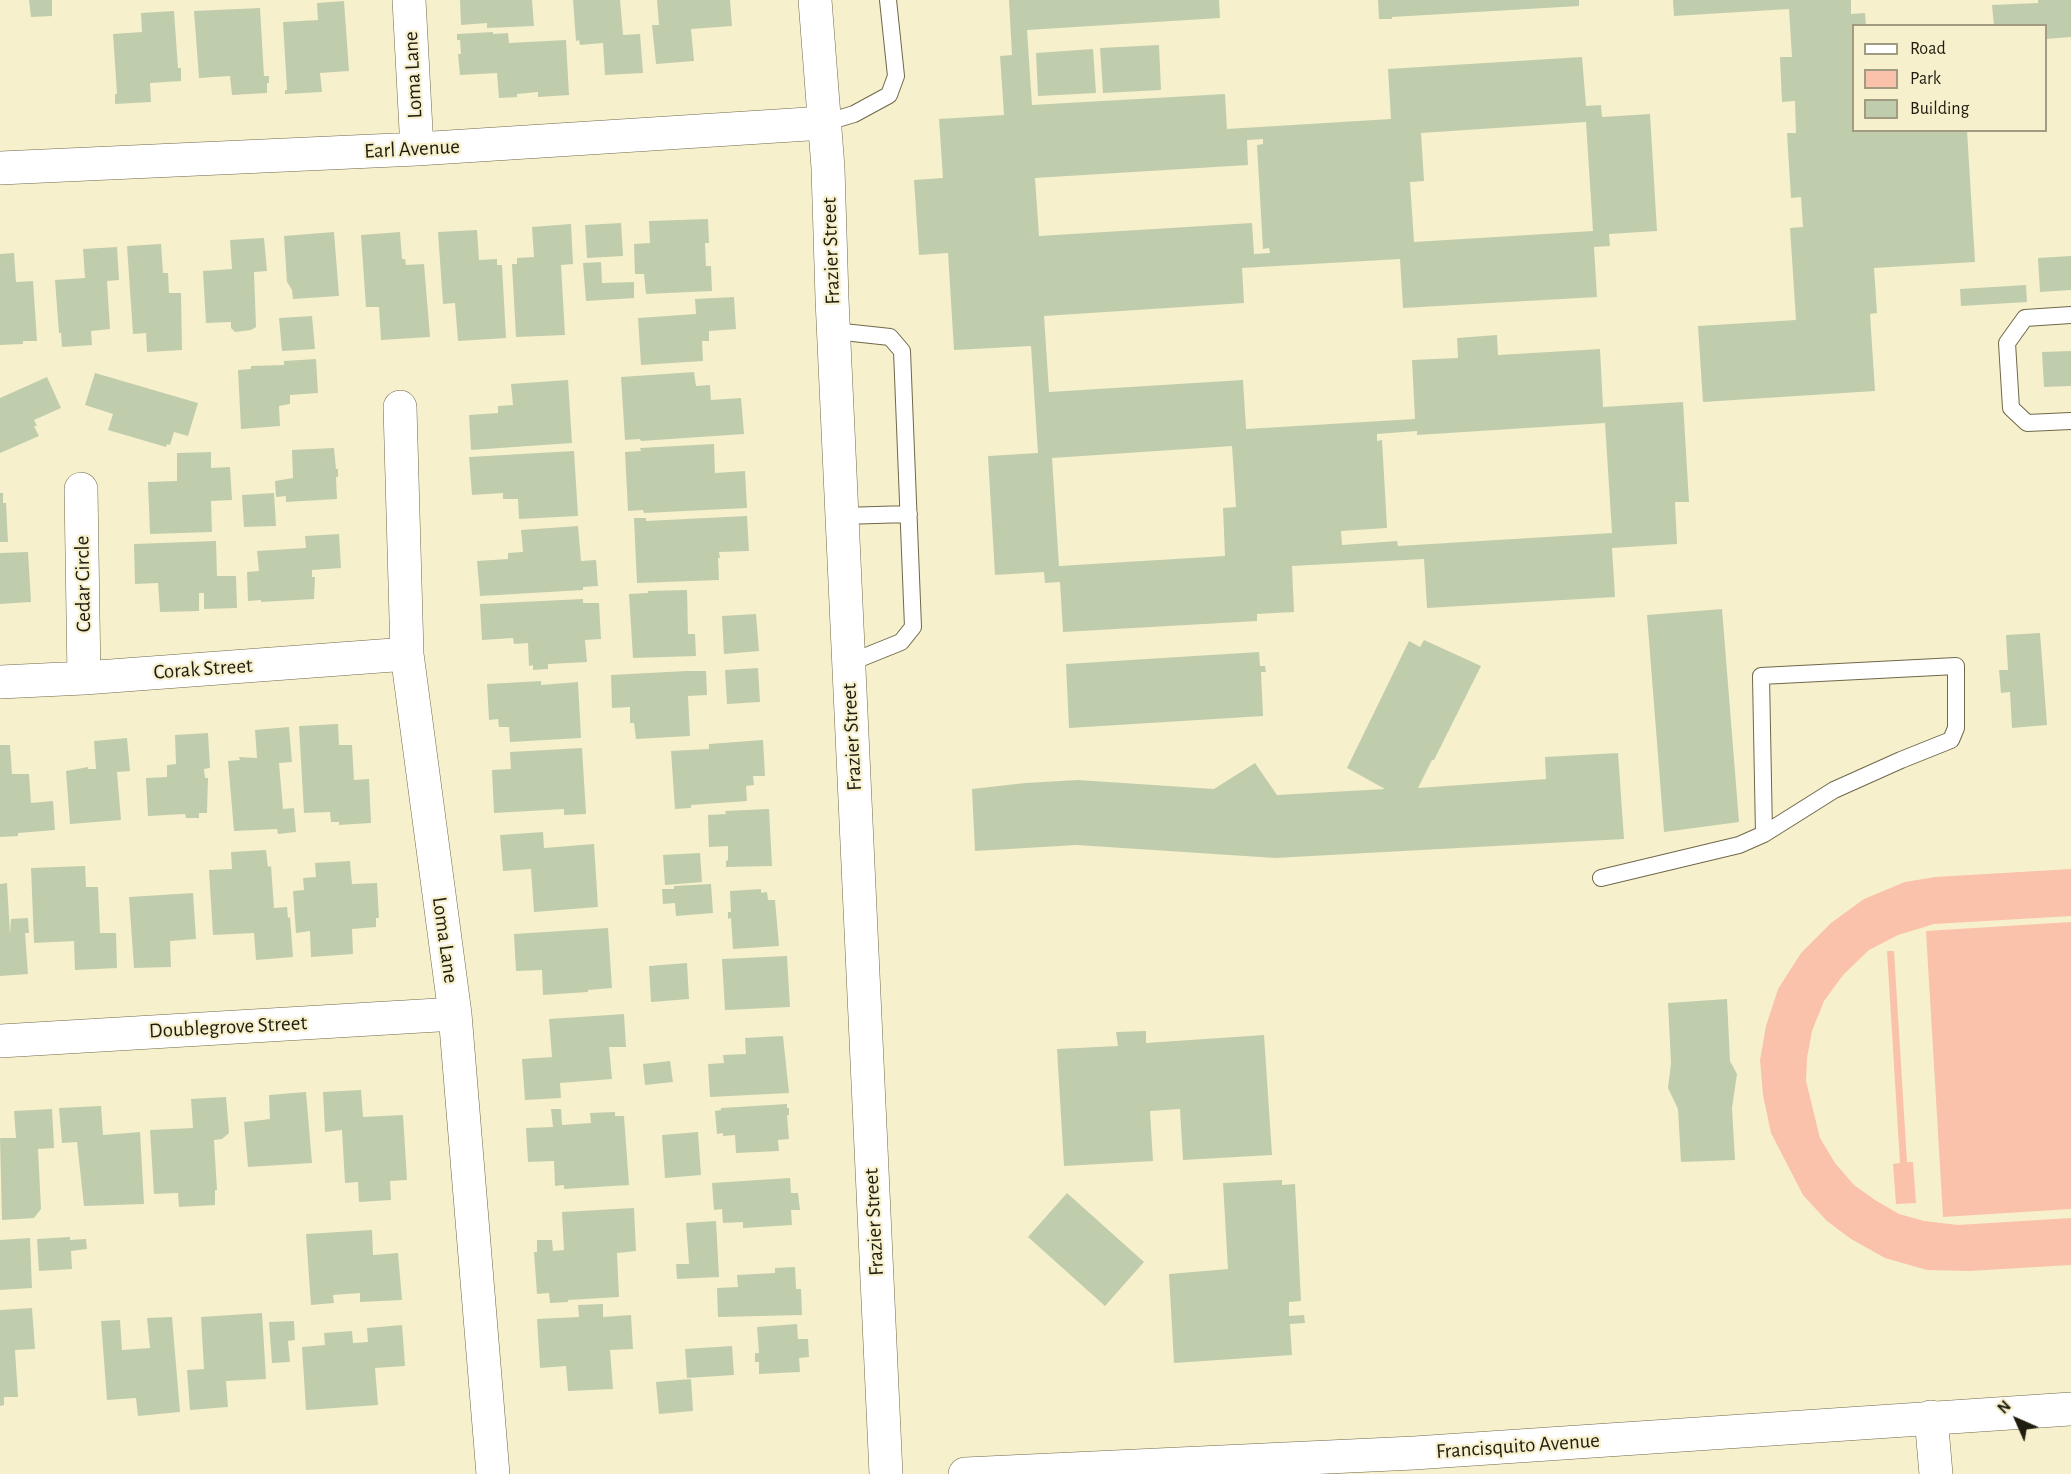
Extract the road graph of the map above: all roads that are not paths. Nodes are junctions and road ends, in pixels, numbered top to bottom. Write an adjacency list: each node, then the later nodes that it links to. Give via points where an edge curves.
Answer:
1 (409, 0): 5 (street, Loma Lane)
2 (815, 0): 4 (street, Frazier Street)
3 (888, 0): 4 (lane, via 896,76 889,95 854,114)
4 (824, 123): 5 (street, Earl Avenue); 8 (street, Frazier Street)
5 (417, 149): 6 (street, Earl Avenue)
6 (0, 168)
7 (2071, 315): 10 (lane, via 2025,318 2007,343 2011,408 2027,423)
8 (834, 331): 12 (lane, via 890,337 902,351); 13 (street, Frazier Street)
9 (400, 407): 14 (street, Loma Lane)
10 (2071, 421)
11 (81, 489): 16 (street, Cedar Circle)
12 (909, 514): 13 (lane); 15 (lane, via 913,627 901,642)
13 (842, 516): 15 (street, Frazier Street)
14 (407, 654): 16 (street, Corak Street); 20 (street, Loma Lane)
15 (849, 663): 26 (street, Frazier Street)
16 (84, 678): 17 (street, Corak Street)
17 (0, 682)
18 (1764, 834): 18 (lane, via 1834,790 1951,740 1956,728 1956,666 1761,676); 19 (lane, via 1739,845)
19 (1601, 878)
20 (455, 1014): 21 (street, Doublegrove Street); 25 (street, Loma Lane)
21 (0, 1041)
22 (2071, 1408): 23 (street, Francisquito Avenue)
23 (1931, 1417): 24 (street, Francisquito Avenue); 28 (street)
24 (1414, 1463): 27 (street, Francisquito Avenue)
25 (493, 1474)
26 (886, 1474)
27 (965, 1474)
28 (1936, 1474)

